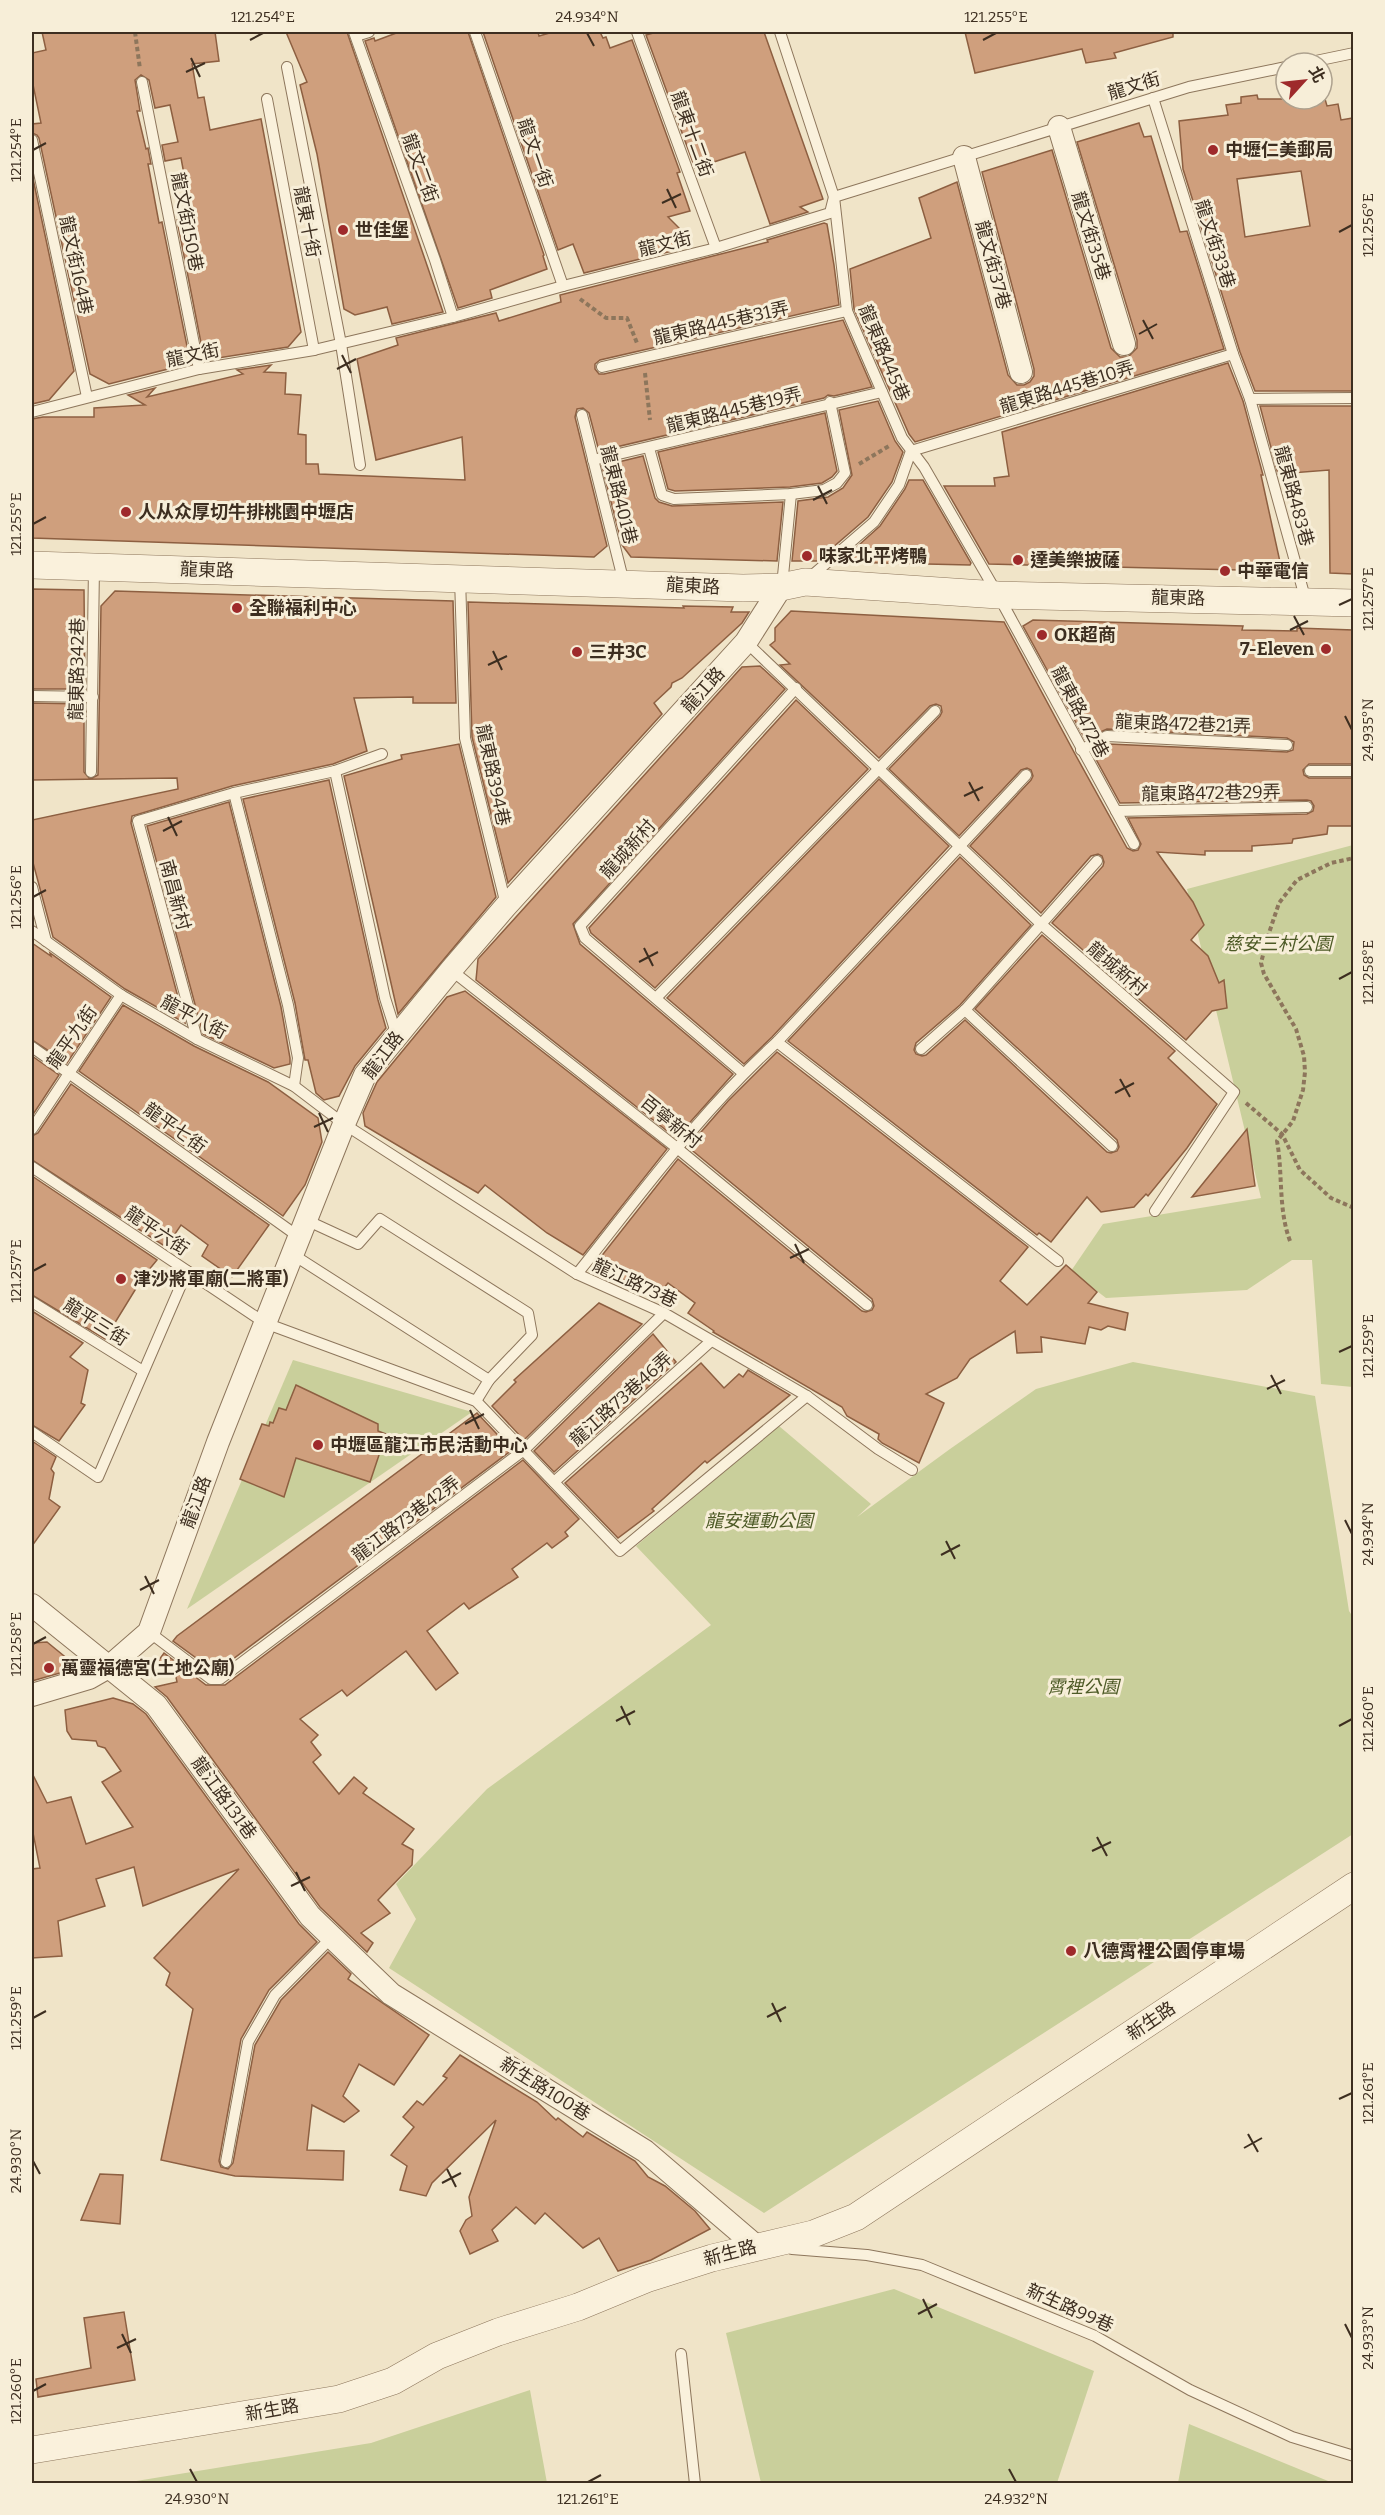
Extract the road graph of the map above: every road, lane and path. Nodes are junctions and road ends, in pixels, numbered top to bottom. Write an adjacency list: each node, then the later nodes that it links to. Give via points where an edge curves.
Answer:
1 (135, 32): 11 (path)
2 (369, 32): 6 (lane)
3 (475, 32): 19 (lane, 龍文一街)
4 (637, 32): 18 (lane, 龍東十二街)
5 (780, 32): 17 (lane, 龍東路445巷)
6 (355, 34): 21 (lane, 龍文二街)
7 (1353, 54): 8 (lane)
8 (1334, 58)
9 (287, 67): 22 (lane)
10 (1274, 69): 12 (lane, 龍文街)
11 (142, 82): 28 (lane, 龍文街150巷)
12 (1153, 98): 14 (lane, 龍文街); 25 (lane, 龍文街33巷)
13 (267, 99): 24 (lane, 龍東十街)
14 (1059, 127): 16 (lane, 龍文街); 23 (street, 龍文街35巷)
15 (32, 140): 31 (lane, 龍文街164巷)
16 (964, 157): 17 (lane, 龍文街); 29 (street, 龍文街37巷)
17 (834, 197): 18 (lane, 龍文街, via 830,213); 20 (lane, 龍東路445巷)
18 (716, 248): 19 (lane, 龍文街)
19 (563, 286): 21 (lane, 龍文街); 26 (path, via 606,318 627,318)
20 (846, 311): 26 (lane, 龍東路445巷31弄); 30 (lane, 龍東路445巷)
21 (453, 317): 22 (lane, 龍文街)
22 (341, 344): 24 (lane, 龍文街); 42 (lane)
23 (1124, 344)
24 (314, 350): 28 (lane, 龍文街)
25 (1233, 354): 33 (lane, 龍文街33巷); 40 (lane, 龍東路445巷10弄)
26 (643, 358): 27 (lane, 龍東路445巷31弄); 37 (path)
27 (602, 367)
28 (199, 369): 31 (lane, 龍文街)
29 (1021, 372)
30 (882, 392): 34 (lane, 龍東路445巷19弄); 38 (lane, 龍東路445巷)
31 (87, 398): 35 (lane, 龍文街)
32 (1353, 398): 33 (lane)
33 (1250, 399): 51 (lane, 龍東路483巷)
34 (830, 402): 39 (lane, 龍東路445巷19弄); 43 (lane)
35 (32, 412)
36 (582, 415): 41 (lane, 龍東路401巷)
37 (651, 420)
38 (902, 438): 40 (lane, 龍東路445巷); 43 (path)
39 (649, 448): 41 (lane, 龍東路445巷19弄); 44 (lane, via 662,495 674,499)
40 (911, 451): 49 (lane, via 899,485 874,522); 50 (lane, 龍東路445巷)
41 (593, 460): 48 (lane, 龍東路401巷)
42 (360, 465)
43 (845, 473): 44 (lane, via 824,490)
44 (792, 494): 49 (lane)
45 (32, 565): 46 (street, 龍東路)
46 (94, 567): 47 (street, 龍東路); 56 (lane, 龍東路342巷)
47 (460, 578): 48 (street, 龍東路); 75 (lane, 龍東路394巷, via 465,738)
48 (624, 583): 49 (street, 龍東路, via 742,588)
49 (793, 584): 50 (street, 龍東路); 53 (street, 龍江路)
50 (998, 594): 51 (street, 龍東路); 59 (lane, 龍東路472巷)
51 (1306, 601): 52 (street, 龍東路)
52 (1353, 603)
53 (746, 642): 54 (lane, 龍城新村); 75 (street, 龍江路)
54 (796, 688): 61 (lane, 龍城新村); 81 (lane, 龍城新村, via 580,926 585,938)
55 (32, 696): 56 (lane)
56 (93, 697): 65 (lane, 龍東路342巷)
57 (935, 711): 61 (lane)
58 (1287, 745): 59 (lane, 龍東路472巷21弄, via 1107,736)
59 (1081, 750): 69 (lane, 龍東路472巷)
60 (382, 754): 62 (lane, 南昌新村)
61 (878, 769): 71 (lane, 龍城新村); 81 (lane)
62 (335, 771): 67 (lane, 南昌新村); 83 (lane)
63 (1310, 771): 64 (lane)
64 (1353, 771)
65 (91, 772)
66 (1026, 775): 71 (lane)
67 (234, 793): 84 (lane, 南昌新村, via 138,821); 90 (lane, via 288,1005 297,1058)
68 (1306, 807): 69 (lane, 龍東路472巷29弄)
69 (1116, 811): 70 (lane, 龍東路472巷)
70 (1134, 844)
71 (959, 845): 76 (lane, 龍城新村); 85 (lane)
72 (1353, 858): 94 (path, via 1331,863 1297,880 1278,903 1267,939 1261,963 1264,974 1296,1029 1305,1064 1300,1100 1293,1121)
73 (1097, 861): 76 (lane)
74 (32, 888): 78 (lane)
75 (506, 906): 79 (street, 龍江路)
76 (1041, 924): 82 (lane); 91 (lane, 龍城新村)
77 (32, 931): 78 (lane, 龍平八街)
78 (46, 941): 80 (lane, 龍平八街)
79 (451, 970): 83 (street, 龍江路); 96 (lane, 百寧新村)
80 (121, 995): 84 (lane, 龍平八街); 88 (lane, 龍平九街)
81 (656, 998): 89 (lane)
82 (965, 1010): 87 (lane); 95 (lane)
83 (397, 1036): 92 (street, 龍江路, via 365,1075)
84 (197, 1039): 90 (lane, 龍平八街)
85 (777, 1042): 89 (lane); 102 (lane)
86 (32, 1047): 88 (lane, 龍平七街)
87 (921, 1049)
88 (68, 1072): 93 (lane, 龍平九街); 100 (lane, 龍平七街)
89 (743, 1073): 96 (lane)
90 (294, 1086): 92 (lane, 龍平八街)
91 (1234, 1092): 94 (path); 99 (lane)
92 (344, 1124): 100 (street, 龍江路); 104 (lane, 龍江路73巷)
93 (32, 1129)
94 (1282, 1134): 98 (path, via 1300,1170 1331,1198); 101 (path, via 1277,1141 1281,1204)
95 (1112, 1146)
96 (677, 1148): 104 (lane); 106 (lane, 百寧新村)
97 (32, 1167): 103 (lane, 龍平六街)
98 (1353, 1208)
99 (1155, 1211)
100 (299, 1237): 108 (street, 龍江路); 111 (lane); 111 (lane, via 358,1244 380,1219 528,1312 532,1335)
101 (1290, 1241)
102 (1058, 1261)
103 (187, 1271): 108 (lane, 龍平六街); 110 (lane)
104 (577, 1274): 107 (lane, 龍江路73巷)
105 (32, 1302): 110 (lane, 龍平三街)
106 (867, 1305)
107 (664, 1313): 109 (lane, 龍江路73巷); 115 (lane, 龍江路73巷42弄)
108 (265, 1323): 113 (lane, 龍平六街); 119 (street, 龍江路)
109 (710, 1342): 112 (lane, 龍江路73巷); 117 (lane, 龍江路73巷46弄)
110 (143, 1371): 114 (lane, via 98,1478)
111 (489, 1380): 113 (lane)
112 (807, 1396): 116 (lane, 龍江路73巷); 117 (lane, via 620,1551)
113 (476, 1401): 115 (lane)
114 (32, 1432)
115 (524, 1450): 117 (lane); 119 (lane, 龍江路73巷42弄, via 220,1679 211,1679)
116 (912, 1470)
117 (554, 1482)
118 (32, 1605): 120 (street, 龍江路131巷)
119 (149, 1632): 120 (street, 龍江路)
120 (110, 1666): 121 (street, 龍江路, via 89,1678); 123 (street, 龍江路131巷, via 156,1705 310,1916)
121 (32, 1695)
122 (1353, 1886): 125 (street, 新生路, via 856,2217 813,2234)
123 (332, 1938): 124 (lane, via 275,1995 248,2042); 125 (street, 新生路100巷, via 391,1994 645,2151)
124 (226, 2162)
125 (756, 2246): 127 (street, 新生路, via 646,2279 578,2307 498,2332 437,2356 393,2381 339,2399); 128 (lane, 新生路99巷, via 867,2255 922,2265 1095,2336 1190,2390 1292,2437)
126 (681, 2354): 129 (lane)
127 (32, 2450)
128 (1353, 2456)
129 (696, 2484)

